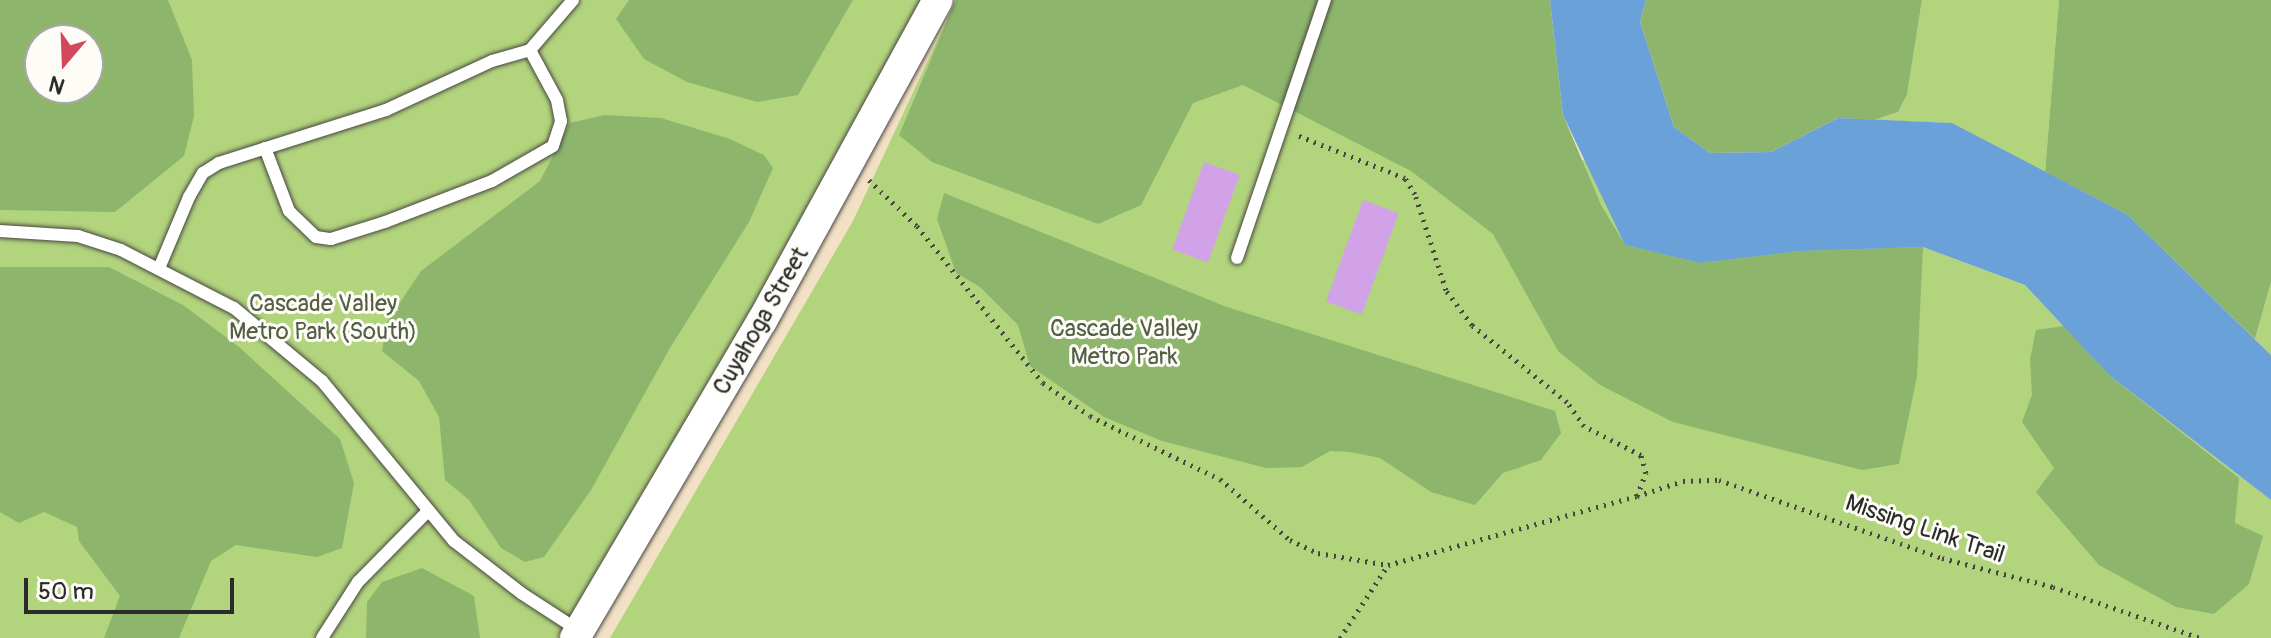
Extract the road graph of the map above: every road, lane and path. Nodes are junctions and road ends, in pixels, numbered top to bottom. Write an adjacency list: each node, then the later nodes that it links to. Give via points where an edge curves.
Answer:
1 (573, 0): 4 (lane)
2 (938, 0): 7 (street, Cuyahoga Street)
3 (1325, 0): 5 (lane)
4 (530, 50): 6 (lane, via 492,61 386,110); 6 (lane, via 557,100 561,121 553,146 542,157 492,181 385,222 331,239 316,237 289,211)
5 (1283, 130): 9 (lane); 11 (path, via 1405,178 1446,290 1472,325 1567,402 1584,426 1641,455 1646,473)
6 (265, 148): 10 (lane, via 203,173)
7 (851, 162): 13 (path, Missing Link Trail, via 917,226 1043,383 1090,416 1220,479 1290,540 1353,564); 14 (street, Cuyahoga Street)
8 (0, 231): 10 (lane, via 78,236)
9 (1237, 258)
10 (160, 266): 12 (lane, via 234,308 280,342 362,425)
11 (1637, 496): 13 (path, Missing Link Trail); 17 (path, Missing Link Trail, via 1683,481 1719,480 1942,558 2053,587)
12 (428, 511): 14 (lane, via 484,567); 15 (lane, via 358,582)
13 (1388, 565): 16 (path)
14 (582, 636)
15 (322, 638)
16 (1340, 638)
17 (2200, 638)

